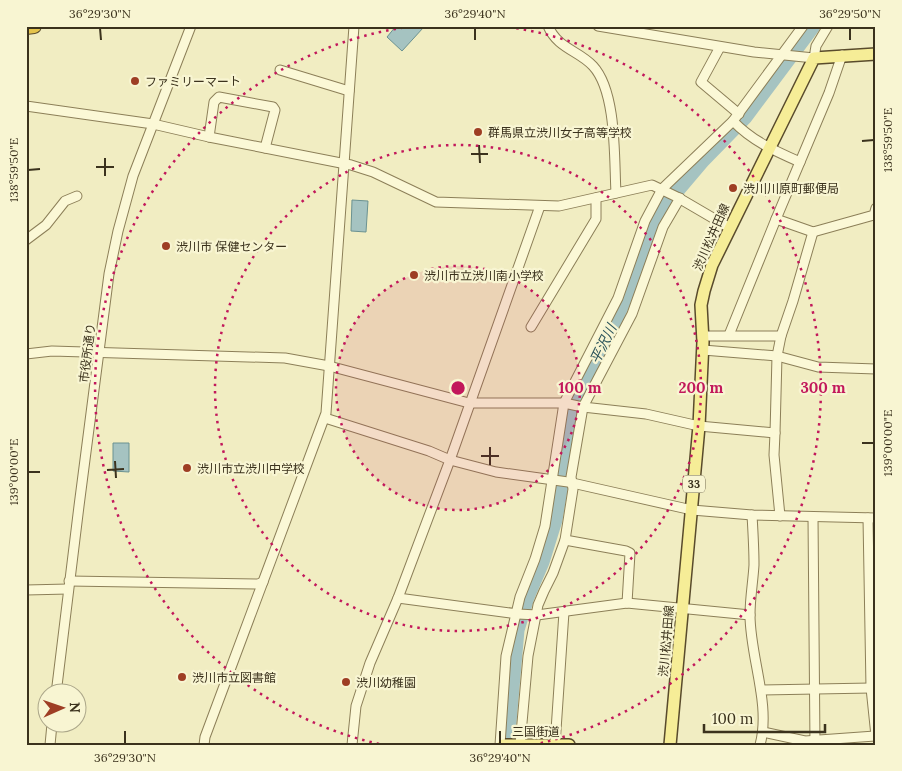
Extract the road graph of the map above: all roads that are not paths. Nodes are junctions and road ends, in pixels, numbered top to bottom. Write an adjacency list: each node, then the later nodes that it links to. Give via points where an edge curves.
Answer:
1 (34, 26): 8 (highway)
2 (191, 26): 18 (street, 市役所通り)
3 (354, 26): 15 (street)
4 (548, 26): 25 (street, via 556,40 589,62 601,78 611,109)
5 (598, 26): 9 (street)
6 (803, 26): 12 (street)
7 (828, 26): 13 (street, via 816,46)
8 (26, 27)
9 (720, 46): 12 (street); 17 (street, via 701,82)
10 (876, 54): 11 (main road)
11 (842, 55): 13 (main road); 22 (street)
12 (782, 56): 13 (street); 17 (street)
13 (814, 58): 21 (main road, 渋川松井田線 / 33)
14 (280, 70): 15 (street)
15 (349, 90): 23 (street)
16 (26, 106): 18 (street)
17 (735, 119): 21 (street, via 744,132); 24 (street)
18 (153, 124): 19 (street); 40 (street, 市役所通り, via 133,176 118,231 109,274)
19 (209, 137): 20 (street); 20 (street, via 214,102 219,97 273,107 275,110)
20 (265, 148): 23 (street)
21 (769, 149): 22 (street); 32 (main road, 渋川松井田線 / 33)
22 (800, 162): 31 (street)
23 (343, 163): 29 (street, via 373,172 436,202); 43 (street)
24 (664, 190): 25 (street, via 652,185); 28 (street); 46 (street, via 645,221 618,298)
25 (616, 193): 27 (street)
26 (77, 196): 34 (street, via 65,201 46,226)
27 (596, 198): 29 (street, via 559,206); 35 (street, via 596,219)
28 (678, 198): 32 (street); 47 (street, via 663,227 632,314)
29 (540, 206): 45 (street)
30 (876, 208): 33 (street, via 874,215)
31 (776, 219): 33 (street); 36 (street)
32 (730, 228): 37 (main road, 渋川松井田線 / 33, via 712,265 704,291 701,305)
33 (813, 232): 38 (street)
34 (26, 240)
35 (531, 327)
36 (729, 335): 37 (street); 38 (street)
37 (703, 336): 39 (main road, 渋川松井田線 / 33)
38 (781, 336): 42 (street)
39 (703, 350): 42 (street); 49 (main road, 渋川松井田線 / 33)
40 (100, 353): 41 (street, via 52,351); 43 (street, via 285,358); 62 (street, 市役所通り)
41 (26, 354)
42 (777, 356): 44 (street, via 818,366); 50 (street)
43 (329, 366): 45 (street); 48 (street)
44 (876, 369)
45 (469, 403): 46 (street); 51 (street)
46 (566, 403): 47 (street); 52 (street)
47 (582, 406): 49 (street, via 646,414); 53 (street)
48 (324, 418): 51 (street); 61 (street)
49 (699, 426): 50 (street); 54 (main road, 渋川松井田線 / 33)
50 (775, 433): 56 (street)
51 (450, 460): 52 (street, via 496,472); 64 (street)
52 (553, 480): 53 (street); 68 (street, via 545,526)
53 (570, 483): 54 (street); 59 (street, via 573,489)
54 (692, 510): 55 (street); 66 (main road, 渋川松井田線 / 33)
55 (752, 515): 56 (street); 70 (street, via 754,564)
56 (780, 516): 57 (street)
57 (813, 517): 58 (street); 74 (street)
58 (872, 518): 60 (street)
59 (565, 540): 65 (street, via 630,553); 69 (street)
60 (872, 543): 71 (street)
61 (263, 582): 62 (street); 82 (street)
62 (69, 585): 63 (street); 72 (street, 市役所通り)
63 (26, 590)
64 (398, 598): 68 (street); 83 (street, via 370,663 356,706)
65 (627, 603): 66 (street); 67 (street)
66 (683, 608): 70 (street); 86 (main road, 渋川松井田線 / 33)
67 (564, 612): 69 (street); 81 (street)
68 (516, 614): 69 (street); 84 (street, via 506,656)
69 (534, 615): 80 (street)
70 (750, 615): 75 (street)
71 (873, 634): 73 (street)
72 (57, 684)
73 (871, 688): 74 (street); 77 (street)
74 (814, 689): 75 (street); 78 (street)
75 (760, 690): 76 (street)
76 (763, 732): 78 (street); 87 (street)
77 (876, 736): 78 (street)
78 (815, 742)
79 (514, 744): 80 (main road, 三国街道); 84 (main road, 三国街道)
80 (520, 744): 81 (main road, 三国街道)
81 (555, 744): 85 (main road, 三国街道)
82 (204, 745)
83 (352, 745)
84 (501, 745)
85 (569, 745)
86 (670, 745)
87 (760, 745)

